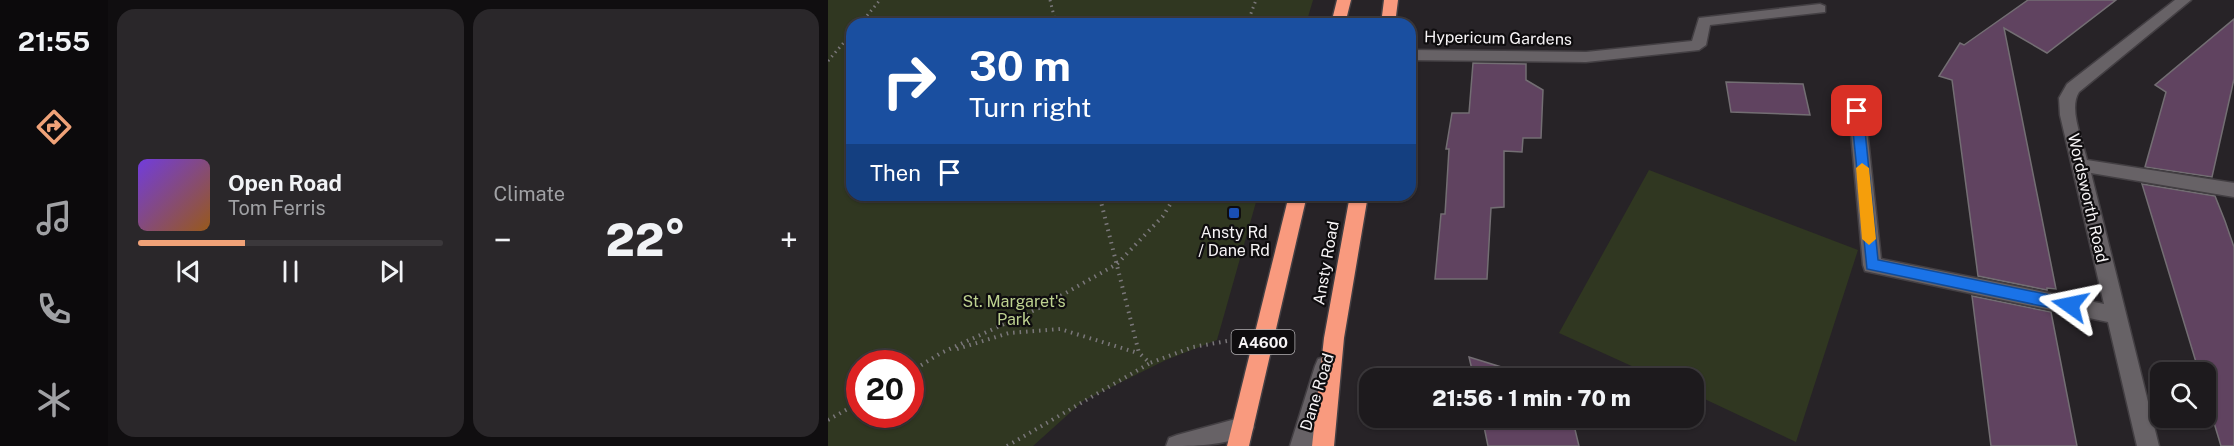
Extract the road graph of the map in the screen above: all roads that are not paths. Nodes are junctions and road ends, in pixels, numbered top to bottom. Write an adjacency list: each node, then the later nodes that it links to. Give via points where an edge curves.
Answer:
1 (1344, 0): 5 (highway)
2 (1391, 0): 6 (highway)
3 (2184, 0): 9 (street, Wordsworth Road, via 2073,88 2067,98)
4 (1820, 9): 7 (street, Hypericum Gardens, via 1704,21 1699,45 1586,57)
5 (1340, 18)
6 (1389, 18)
7 (1416, 56)
8 (1857, 111): 13 (street, via 1872,265)
9 (2080, 165): 10 (street); 13 (street, Wordsworth Road)
10 (2234, 190)
11 (1297, 201): 15 (highway, A4600)
12 (1358, 201): 14 (highway, Ansty Road)
13 (2116, 315): 19 (street, Wordsworth Road)
14 (1334, 338): 17 (street, Dane Road); 18 (highway, Ansty Road)
15 (1241, 436): 16 (street)
16 (1177, 446)
17 (1301, 446)
18 (1323, 446)
19 (2148, 446)

